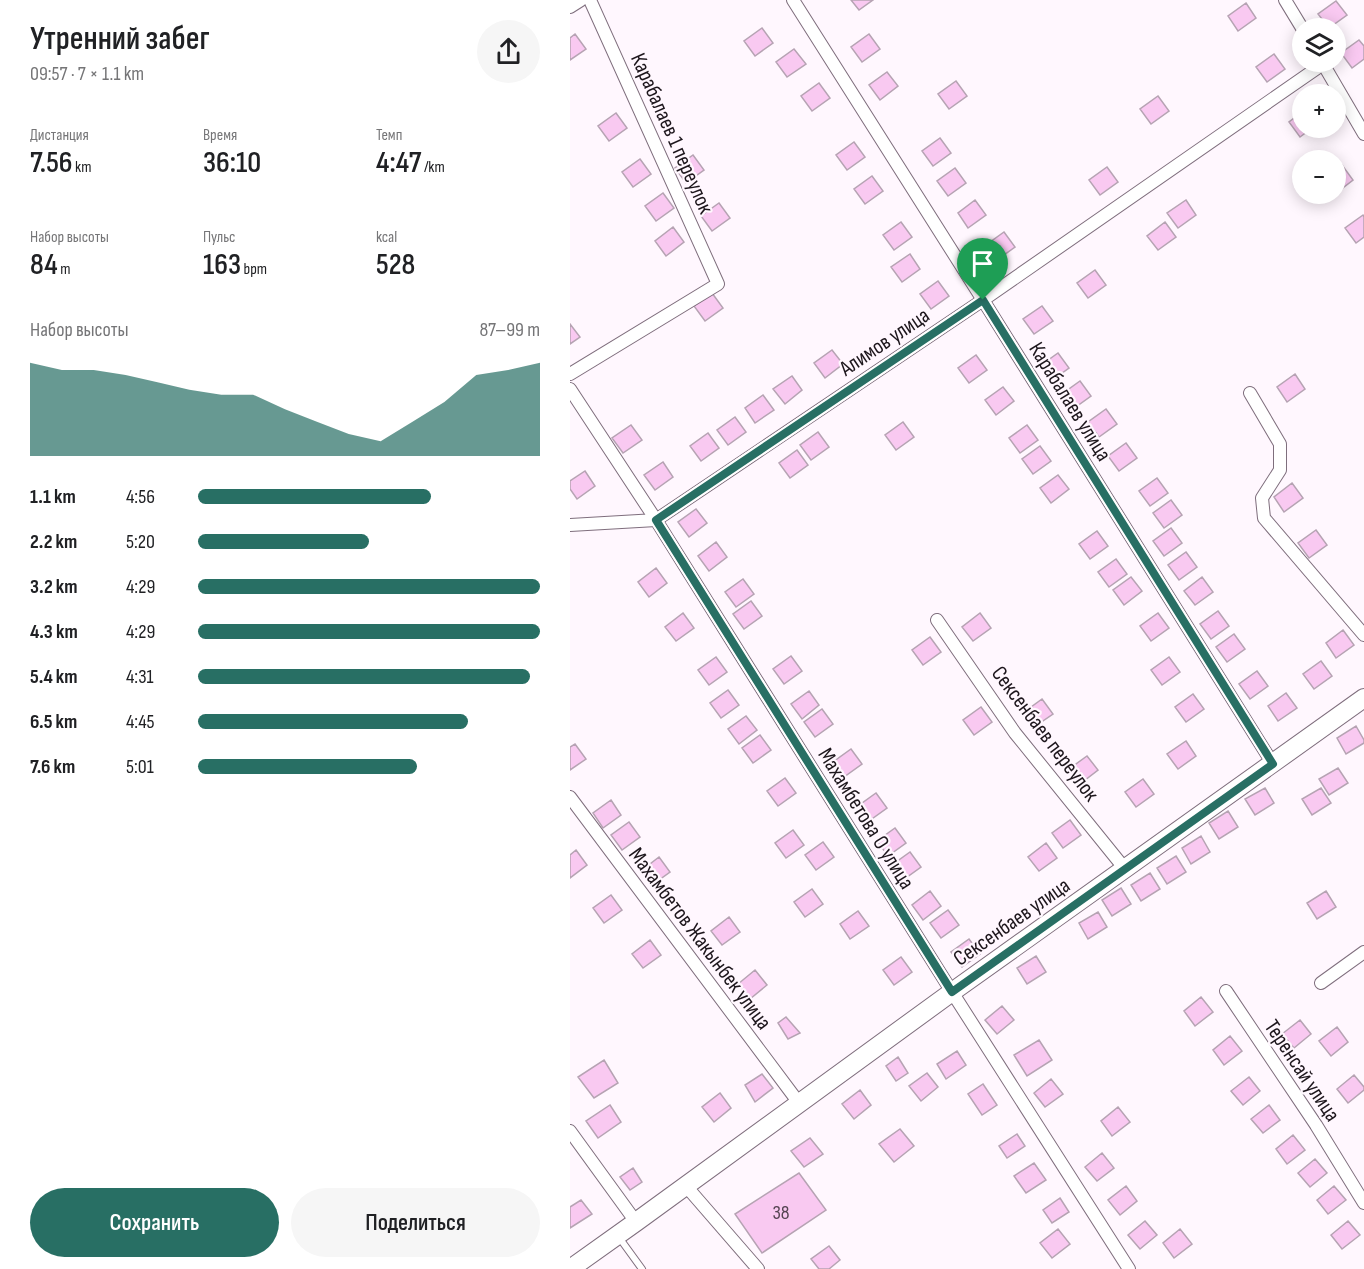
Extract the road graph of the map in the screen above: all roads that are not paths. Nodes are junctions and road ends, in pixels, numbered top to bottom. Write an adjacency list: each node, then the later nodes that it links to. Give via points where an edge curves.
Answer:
1 (580, 0): 5 (street)
2 (590, 0): 11 (street, Карабалаев 1 переулок, via 718,284)
3 (793, 0): 10 (street, Карабалаев улица)
4 (1285, 0): 6 (street)
5 (570, 6)
6 (1296, 18)
7 (1310, 72): 10 (street, Алимов улица)
8 (1328, 72): 9 (street)
9 (1364, 134)
10 (983, 300): 14 (street, Алимов улица); 19 (street, Карабалаев улица)
11 (570, 374)
12 (570, 389): 14 (street, Махамбетова О улица)
13 (1250, 393): 17 (street, via 1280,444 1280,470 1262,498 1264,518)
14 (656, 520): 15 (street); 24 (street, Махамбетова О улица)
15 (570, 525)
16 (937, 620): 21 (street, Сексенбаев переулок, via 1015,733)
17 (1364, 635)
18 (1364, 698): 19 (street, Сексенбаев улица)
19 (1273, 764): 21 (street, Сексенбаев улица)
20 (570, 797): 26 (street, Махамбетов Жакынбек улица)
21 (1125, 869): 24 (street, Сексенбаев улица)
22 (1364, 952): 23 (street)
23 (1321, 983)
24 (952, 992): 26 (street, Сексенбаев улица); 35 (street, Махамбетова О улица)
25 (1226, 992): 29 (street, Теренсай улица)
26 (799, 1103): 28 (street, Сексенбаев улица)
27 (570, 1131): 30 (street)
28 (686, 1186): 30 (street, Сексенбаев улица); 34 (street)
29 (1364, 1203)
30 (636, 1222): 31 (street, Сексенбаев улица)
31 (618, 1235): 32 (street, Сексенбаев улица); 33 (lane)
32 (570, 1269)
33 (642, 1269)
34 (758, 1269)
35 (1128, 1269)

